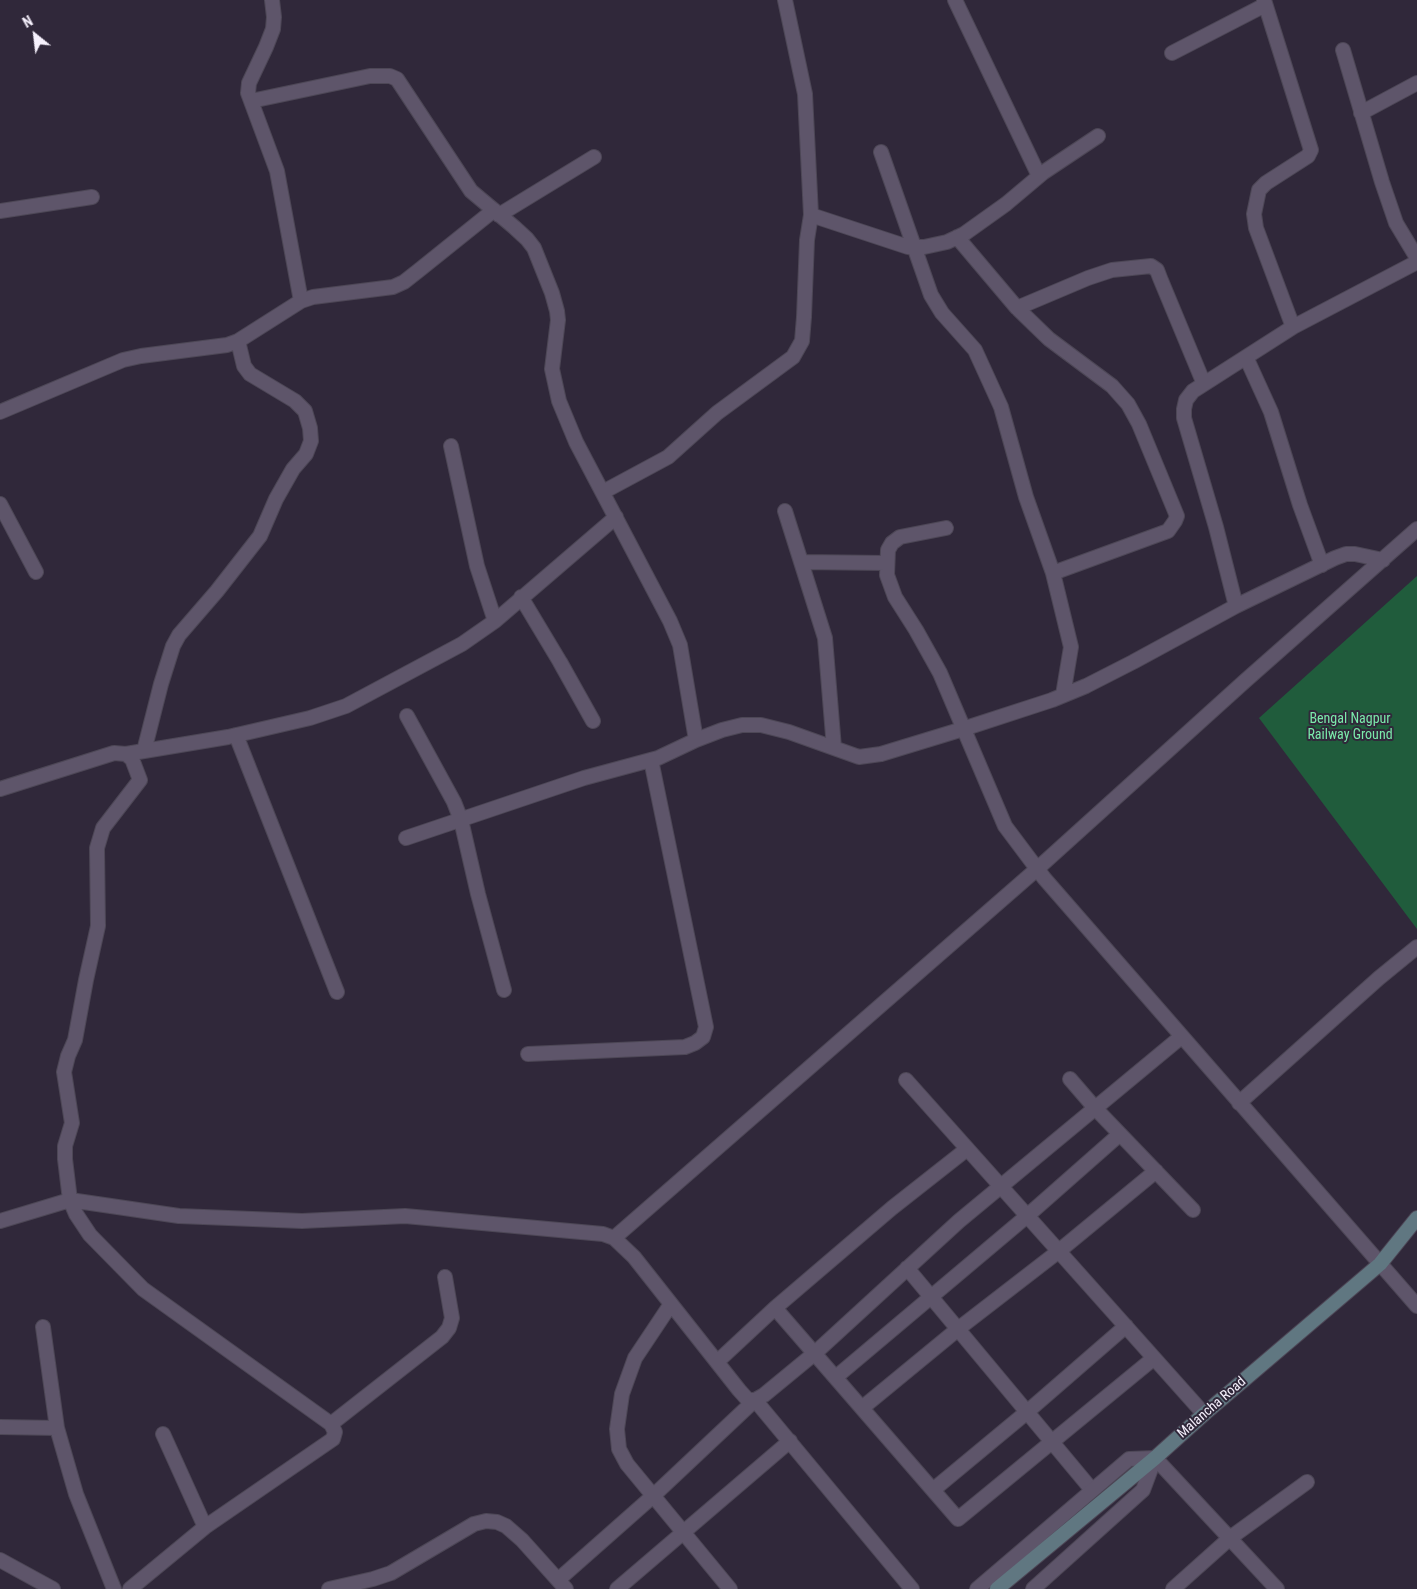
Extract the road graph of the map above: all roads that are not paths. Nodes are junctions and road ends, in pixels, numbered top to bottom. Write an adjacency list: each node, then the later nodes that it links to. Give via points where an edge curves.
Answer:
1 (272, 0): 8 (street, via 272,29 249,83)
2 (785, 0): 17 (street, via 805,94)
3 (954, 0): 13 (street)
4 (1264, 2): 6 (street); 24 (street, via 1311,150 1308,156 1259,190 1254,214 1256,228)
5 (1342, 50): 9 (street)
6 (1172, 53)
7 (1417, 83): 9 (street)
8 (250, 101): 16 (street, via 370,76 397,79 471,190); 22 (street, via 277,171)
9 (1361, 112): 20 (street, via 1396,223)
10 (1098, 136): 13 (street)
11 (881, 152): 19 (street)
12 (594, 157): 16 (street)
13 (1039, 176): 18 (street, via 1006,204)
14 (92, 197): 15 (street)
15 (0, 211)
16 (497, 212): 22 (street, via 393,287); 30 (street, via 534,248 552,293 558,320 552,369 555,389 576,442)
17 (811, 215): 19 (street); 30 (street, via 804,332 793,357 717,413 668,457)
18 (957, 237): 19 (street, via 947,242); 23 (street)
19 (914, 247): 41 (street, via 931,295 942,313 975,350 1001,406 1026,497)
20 (1417, 258)
21 (1417, 262): 24 (street)
22 (301, 301): 25 (street)
23 (1017, 308): 27 (street, via 1112,270 1151,266 1157,270); 41 (street, via 1049,339 1112,386 1128,404 1177,516 1168,532)
24 (1293, 327): 26 (street)
25 (238, 341): 28 (street, via 123,360); 52 (street, via 244,366 250,374 295,401 305,411 311,441 276,499 260,536 173,646)
26 (1246, 357): 27 (street); 39 (street, via 1271,412)
27 (1204, 384): 43 (street, via 1186,400 1184,418)
28 (0, 412)
29 (451, 446): 44 (street, via 478,566)
30 (603, 492): 33 (street)
31 (0, 504): 40 (street)
32 (785, 512): 37 (street)
33 (616, 517): 42 (street); 50 (street, via 680,645)
34 (946, 528): 38 (street, via 900,537 888,550)
35 (1417, 529): 36 (street)
36 (1382, 560): 39 (street, via 1346,554); 58 (street)
37 (801, 562): 38 (street); 51 (street, via 825,638)
38 (886, 563): 48 (street, via 895,597 940,673)
39 (1322, 565): 43 (street)
40 (36, 572)
41 (1053, 573): 45 (street, via 1070,647)
42 (521, 598): 44 (street); 47 (street)
43 (1236, 606): 45 (street, via 1133,662)
44 (495, 621): 49 (street, via 462,644 346,706)
45 (1063, 695): 48 (street)
46 (407, 716): 56 (street)
47 (593, 721)
48 (963, 729): 51 (street, via 867,757); 58 (street, via 1005,826)
49 (236, 735): 52 (street); 61 (street)
50 (696, 740): 51 (street, via 742,725 761,725); 54 (street)
51 (834, 748)
52 (144, 751): 53 (street)
53 (126, 754): 55 (street, via 114,753); 72 (street, via 132,759 140,780 104,828 97,848 98,926 75,1040 64,1072 72,1123 65,1146)
54 (651, 760): 56 (street, via 584,778); 63 (street, via 706,1027 704,1037 684,1046)
55 (0, 789)
56 (461, 820): 57 (street); 60 (street)
57 (406, 838)
58 (1037, 869): 62 (street); 77 (street)
59 (1417, 947): 66 (street)
60 (504, 990)
61 (337, 992)
62 (1182, 1037): 66 (street); 67 (street)
63 (528, 1054)
64 (1070, 1079): 67 (street)
65 (906, 1080): 69 (street)
66 (1239, 1103): 79 (street)
67 (1095, 1108): 68 (street); 71 (street)
68 (1120, 1134): 70 (street); 74 (street)
69 (967, 1149): 71 (street); 85 (street)
70 (1156, 1171): 73 (street); 78 (street)
71 (1000, 1186): 74 (street); 80 (street)
72 (70, 1200): 76 (street); 77 (street, via 179,1216 302,1221 406,1216 566,1229); 97 (street, via 90,1235 143,1289)
73 (1193, 1210)
74 (1027, 1216): 78 (street); 82 (street)
75 (1417, 1218): 79 (main road, Malancha Road)
76 (0, 1221)
77 (614, 1238): 83 (street, via 634,1257)
78 (1059, 1251): 86 (street); 88 (street)
79 (1380, 1264): 84 (street); 96 (main road, Malancha Road)
80 (907, 1268): 82 (street); 89 (street)
81 (445, 1277): 97 (street, via 452,1318 449,1328 442,1337)
82 (932, 1298): 88 (street); 92 (street)
83 (671, 1304): 91 (street); 107 (street, via 635,1358 622,1394 617,1430 619,1449)
84 (1417, 1306)
85 (775, 1308): 89 (street); 91 (street)
86 (1126, 1326): 90 (street); 95 (street)
87 (43, 1328): 99 (street)
88 (958, 1329): 94 (street); 95 (street)
89 (815, 1352): 92 (street); 93 (street)
90 (1154, 1358): 96 (street); 101 (street)
91 (717, 1362): 93 (street, via 748,1400)
92 (836, 1377): 94 (street)
93 (756, 1400): 102 (street); 107 (street)
94 (862, 1408): 105 (street)
95 (1028, 1412): 101 (street); 105 (street)
96 (1204, 1414): 103 (main road, Malancha Road)
97 (331, 1424): 108 (street, via 335,1432 333,1439)
98 (0, 1427): 99 (street)
99 (57, 1428): 114 (street, via 76,1494)
100 (163, 1434): 108 (street)
101 (1052, 1441): 105 (street, via 958,1519); 106 (street)
102 (790, 1442): 109 (street); 119 (street)
103 (1155, 1458): 106 (street, via 1128,1459); 110 (street); 121 (main road, Malancha Road); 122 (street, via 1143,1490)
104 (1307, 1482): 110 (street)
105 (933, 1490)
106 (1092, 1490): 120 (street)
107 (654, 1496): 109 (street); 112 (street)
108 (205, 1527): 115 (street)
109 (683, 1532): 117 (street); 118 (street)
110 (1230, 1538): 123 (street); 124 (street)
111 (0, 1560): 113 (street)
112 (562, 1585): 116 (street, via 506,1526 486,1521 474,1524 391,1573)
113 (53, 1589)
114 (114, 1589)
115 (130, 1589)
116 (329, 1589)
117 (616, 1589)
118 (730, 1589)
119 (912, 1589)
120 (977, 1589)
121 (997, 1589)
122 (1033, 1589)
123 (1173, 1589)
124 (1277, 1589)

